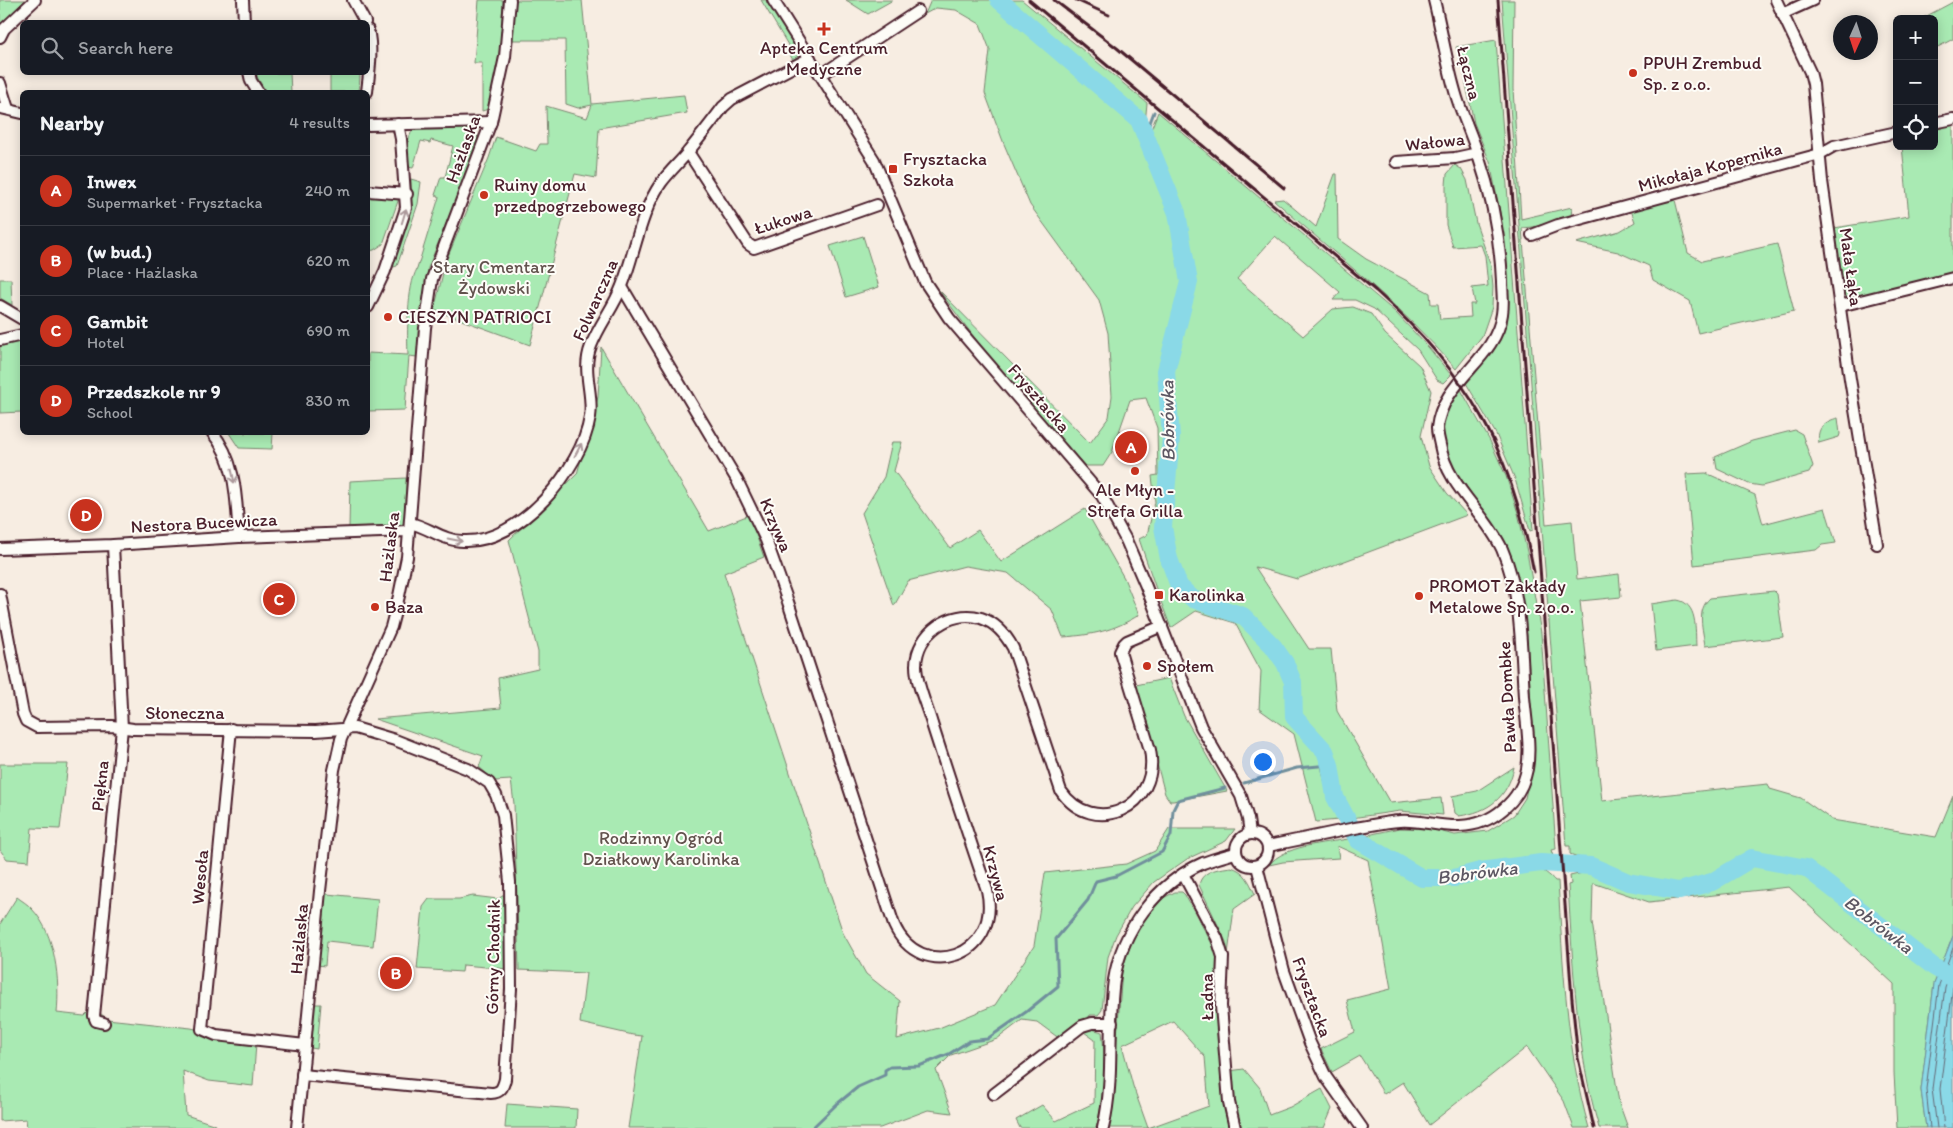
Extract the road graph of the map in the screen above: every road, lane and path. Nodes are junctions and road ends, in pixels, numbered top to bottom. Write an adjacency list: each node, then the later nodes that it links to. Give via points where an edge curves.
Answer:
1 (35, 0): 13 (street, via 4,29)
2 (243, 0): 11 (street)
3 (353, 0): 12 (street)
4 (510, 0): 26 (street, Hażlaska, via 505,57)
5 (773, 0): 16 (street, Frysztacka)
6 (1434, 0): 32 (street, Łączna, via 1456,96)
7 (1776, 0): 10 (street, Mała Łąka)
8 (1813, 0): 10 (street)
9 (918, 11): 17 (street)
10 (1782, 14): 33 (street, Mała Łąka, via 1810,72)
11 (244, 20)
12 (364, 20)
13 (0, 37)
14 (370, 40): 15 (street)
15 (370, 55)
16 (810, 58): 17 (street, Frysztacka); 31 (street, Folwarczna, via 732,99)
17 (821, 74): 54 (street, Frysztacka, via 874,160 925,282 949,318 1102,496 1126,540)
18 (250, 75): 21 (street)
19 (368, 75): 22 (street)
20 (0, 83): 23 (street)
21 (257, 90)
22 (367, 90)
23 (4, 108): 24 (street)
24 (20, 112)
25 (1953, 119): 27 (street)
26 (491, 122): 28 (street); 48 (street, Hażlaska, via 432,279)
27 (1938, 122)
28 (398, 124): 29 (street); 36 (street)
29 (370, 125)
30 (1893, 133): 33 (street, Mikołaja Kopernika, via 1834,146)
31 (688, 152): 37 (street, Łukowa, via 748,244 754,248); 40 (street, Folwarczna, via 661,183 655,195)
32 (1478, 153): 34 (street, Wałowa); 59 (street, Pawła Dombke, via 1498,234 1502,315 1485,353 1449,396 1437,429 1442,459 1497,541 1512,580 1518,613 1526,730 1527,767 1524,778 1515,797 1500,813 1482,822 1449,826 1398,820)
33 (1820, 154): 38 (street, Mikołaja Kopernika, via 1558,225); 43 (street, Mała Łąka)
34 (1396, 162)
35 (370, 191): 36 (street)
36 (407, 194): 41 (street, one-way to 36, via 386,271 406,208)
37 (877, 205)
38 (1532, 235)
39 (1953, 278): 43 (street)
40 (622, 288): 48 (street, Folwarczna, one-way to 40, via 422,526 449,539 464,542 483,539 511,529 555,490 582,444 590,417 586,371 590,347); 54 (street, Krzywa, via 737,480 766,540 894,925 914,950 938,957 962,952 984,931 990,908 987,890 918,680 916,664 927,635 945,622 966,616 982,619 1002,630 1014,648 1061,791 1078,807 1106,814 1124,809 1139,798 1147,786 1152,767 1150,750 1120,652 1127,642)
41 (370, 303)
42 (0, 306): 44 (street)
43 (1840, 306): 50 (street, Mała Łąka)
44 (20, 319)
45 (20, 335): 46 (street)
46 (0, 340)
47 (215, 435): 49 (street, one-way to 49, via 222,443 232,471)
48 (409, 527): 49 (street, Nestora Bucewicza); 57 (street, Hażlaska, via 407,557 391,627)
49 (239, 537): 51 (street, Nestora Bucewicza)
50 (1877, 544)
51 (113, 545): 52 (street, Nestora Bucewicza); 55 (street, Piękna)
52 (0, 548)
53 (0, 594): 55 (street, Słoneczna, via 26,721 37,727)
54 (1162, 626): 58 (street, Frysztacka, via 1201,727 1241,796)
55 (122, 728): 56 (street, Słoneczna); 63 (street, Piękna, via 94,1016 96,1021)
56 (231, 729): 57 (street, Słoneczna); 65 (street, Wesoła, via 202,1029 216,1035)
57 (345, 729): 65 (street, Hażlaska, via 337,752 331,789); 66 (street, Górny Chodnik, via 355,728 395,740 468,769 483,778 502,808 510,882 511,989 505,1079 501,1089 491,1093)
58 (1250, 834): 59 (street, via 1263,838); 60 (street, via 1240,838)
59 (1268, 846): 61 (street, via 1267,856)
60 (1235, 853): 61 (street, via 1246,865); 62 (street, via 1203,863)
61 (1257, 866): 71 (street, Frysztacka, via 1284,972 1310,1043 1326,1077)
62 (1183, 874): 64 (street, via 1146,906 1126,940 1114,980); 70 (street, Ładna, via 1217,938 1223,958 1221,1006 1229,1102)
63 (104, 1023)
64 (1112, 1023): 67 (street, via 1082,1026); 69 (street)
65 (305, 1045): 66 (street, Hażlaska)
66 (302, 1076): 68 (street, Hażlaska)
67 (994, 1094)
68 (296, 1128)
69 (1104, 1128)
70 (1235, 1128)
71 (1362, 1128)

